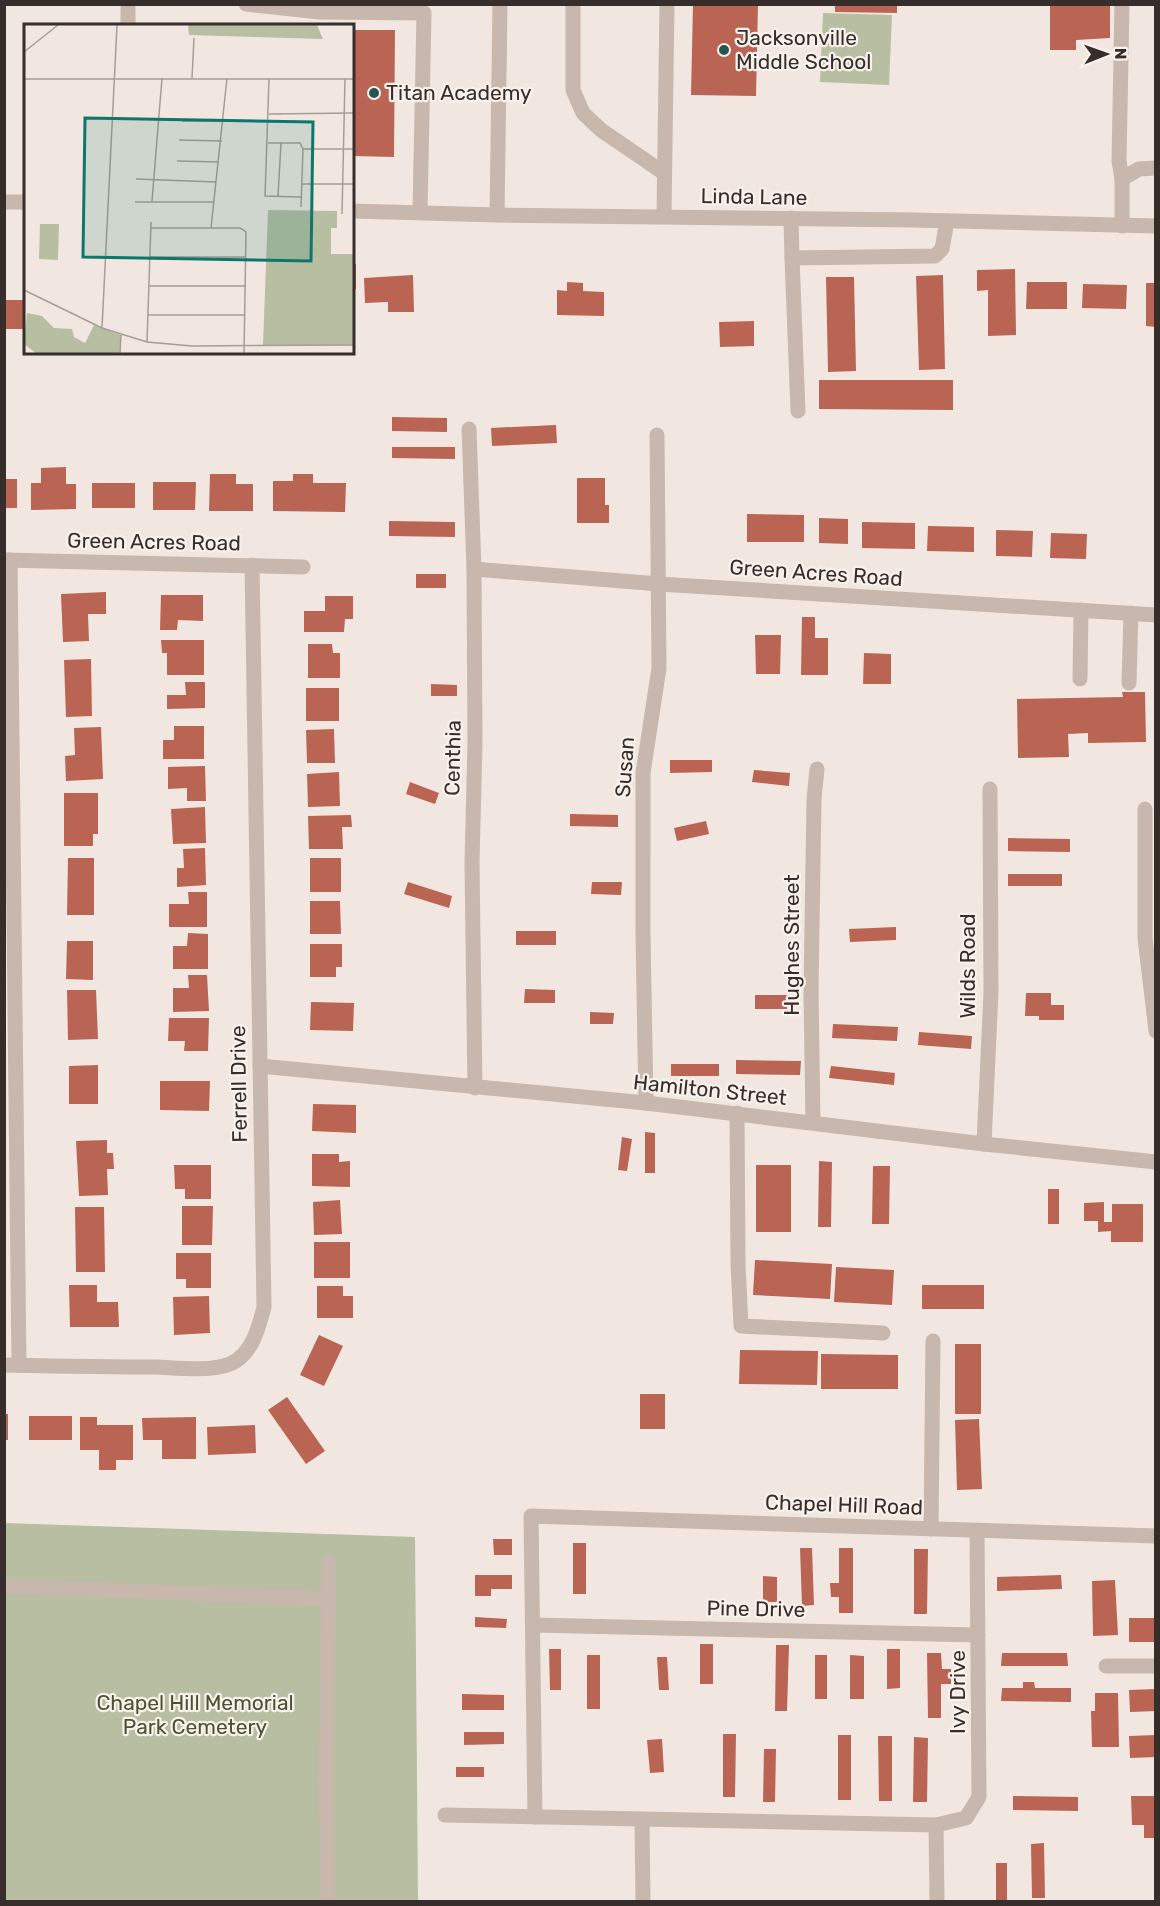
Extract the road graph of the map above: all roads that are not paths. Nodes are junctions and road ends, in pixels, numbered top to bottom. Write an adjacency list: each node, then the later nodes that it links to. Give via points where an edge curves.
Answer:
1 (128, 4): 7 (street)
2 (246, 4): 14 (street, via 319,12 424,13)
3 (500, 4): 15 (street)
4 (573, 4): 9 (street, via 573,90 583,113)
5 (667, 4): 9 (street)
6 (1122, 4): 10 (street)
7 (128, 24)
8 (1155, 168): 10 (street, via 1139,169)
9 (664, 173): 16 (street)
10 (1122, 179): 19 (street)
11 (4, 202): 12 (street)
12 (24, 202)
13 (354, 211): 14 (street, Linda Lane)
14 (420, 212): 15 (street, Linda Lane)
15 (497, 214): 16 (street, Linda Lane)
16 (664, 216): 17 (street, Linda Lane)
17 (791, 218): 18 (street, Linda Lane); 21 (street)
18 (947, 220): 19 (street, Linda Lane); 21 (street, via 942,249 935,256)
19 (1122, 226): 20 (street, Linda Lane)
20 (1155, 226)
21 (792, 258): 22 (street)
22 (798, 411)
23 (469, 429): 28 (street, Centhia)
24 (657, 435): 29 (street, Susan)
25 (7, 560): 26 (street, Green Acres Road); 48 (street)
26 (252, 566): 27 (street, Green Acres Road); 39 (street, Ferrell Drive)
27 (303, 567)
28 (474, 569): 29 (street, Green Acres Road); 40 (street, Centhia)
29 (659, 584): 30 (street, Green Acres Road); 41 (street, Susan, via 659,668 643,773)
30 (1081, 610): 31 (street, Green Acres Road); 33 (street)
31 (1131, 614): 32 (street, Green Acres Road); 34 (street)
32 (1155, 615)
33 (1080, 679)
34 (1129, 682)
35 (817, 769): 43 (street, Hughes Street, via 811,991)
36 (990, 789): 44 (street, Wilds Road, via 991,992)
37 (1145, 809): 38 (street, via 1144,938)
38 (1155, 1031)
39 (260, 1066): 40 (street, Hamilton Street); 48 (street, Ferrell Drive, via 264,1306 246,1351 232,1363 206,1368)
40 (475, 1088): 41 (street, Hamilton Street)
41 (646, 1103): 42 (street, Hamilton Street)
42 (737, 1113): 43 (street, Hamilton Street); 46 (street, via 741,1326)
43 (813, 1122): 44 (street, Hamilton Street)
44 (984, 1144): 45 (street, Hamilton Street)
45 (1155, 1162)
46 (883, 1333)
47 (933, 1341): 49 (street)
48 (12, 1365)
49 (930, 1529): 50 (street, Chapel Hill Road); 55 (street, Chapel Hill Road, via 531,1516)
50 (977, 1531): 51 (street, Chapel Hill Road); 56 (street, Ivy Drive)
51 (1155, 1536)
52 (329, 1563): 54 (street)
53 (4, 1586): 54 (street)
54 (328, 1599): 63 (street)
55 (532, 1625): 56 (street, Pine Drive); 60 (street)
56 (978, 1635): 62 (street, Ivy Drive, via 979,1797 966,1818)
57 (1106, 1666): 58 (street)
58 (1155, 1666)
59 (445, 1815): 60 (street)
60 (535, 1818): 61 (street)
61 (642, 1820): 62 (street, Ivy Drive); 64 (street)
62 (936, 1825): 65 (street)
63 (328, 1902)
64 (643, 1902)
65 (937, 1902)

